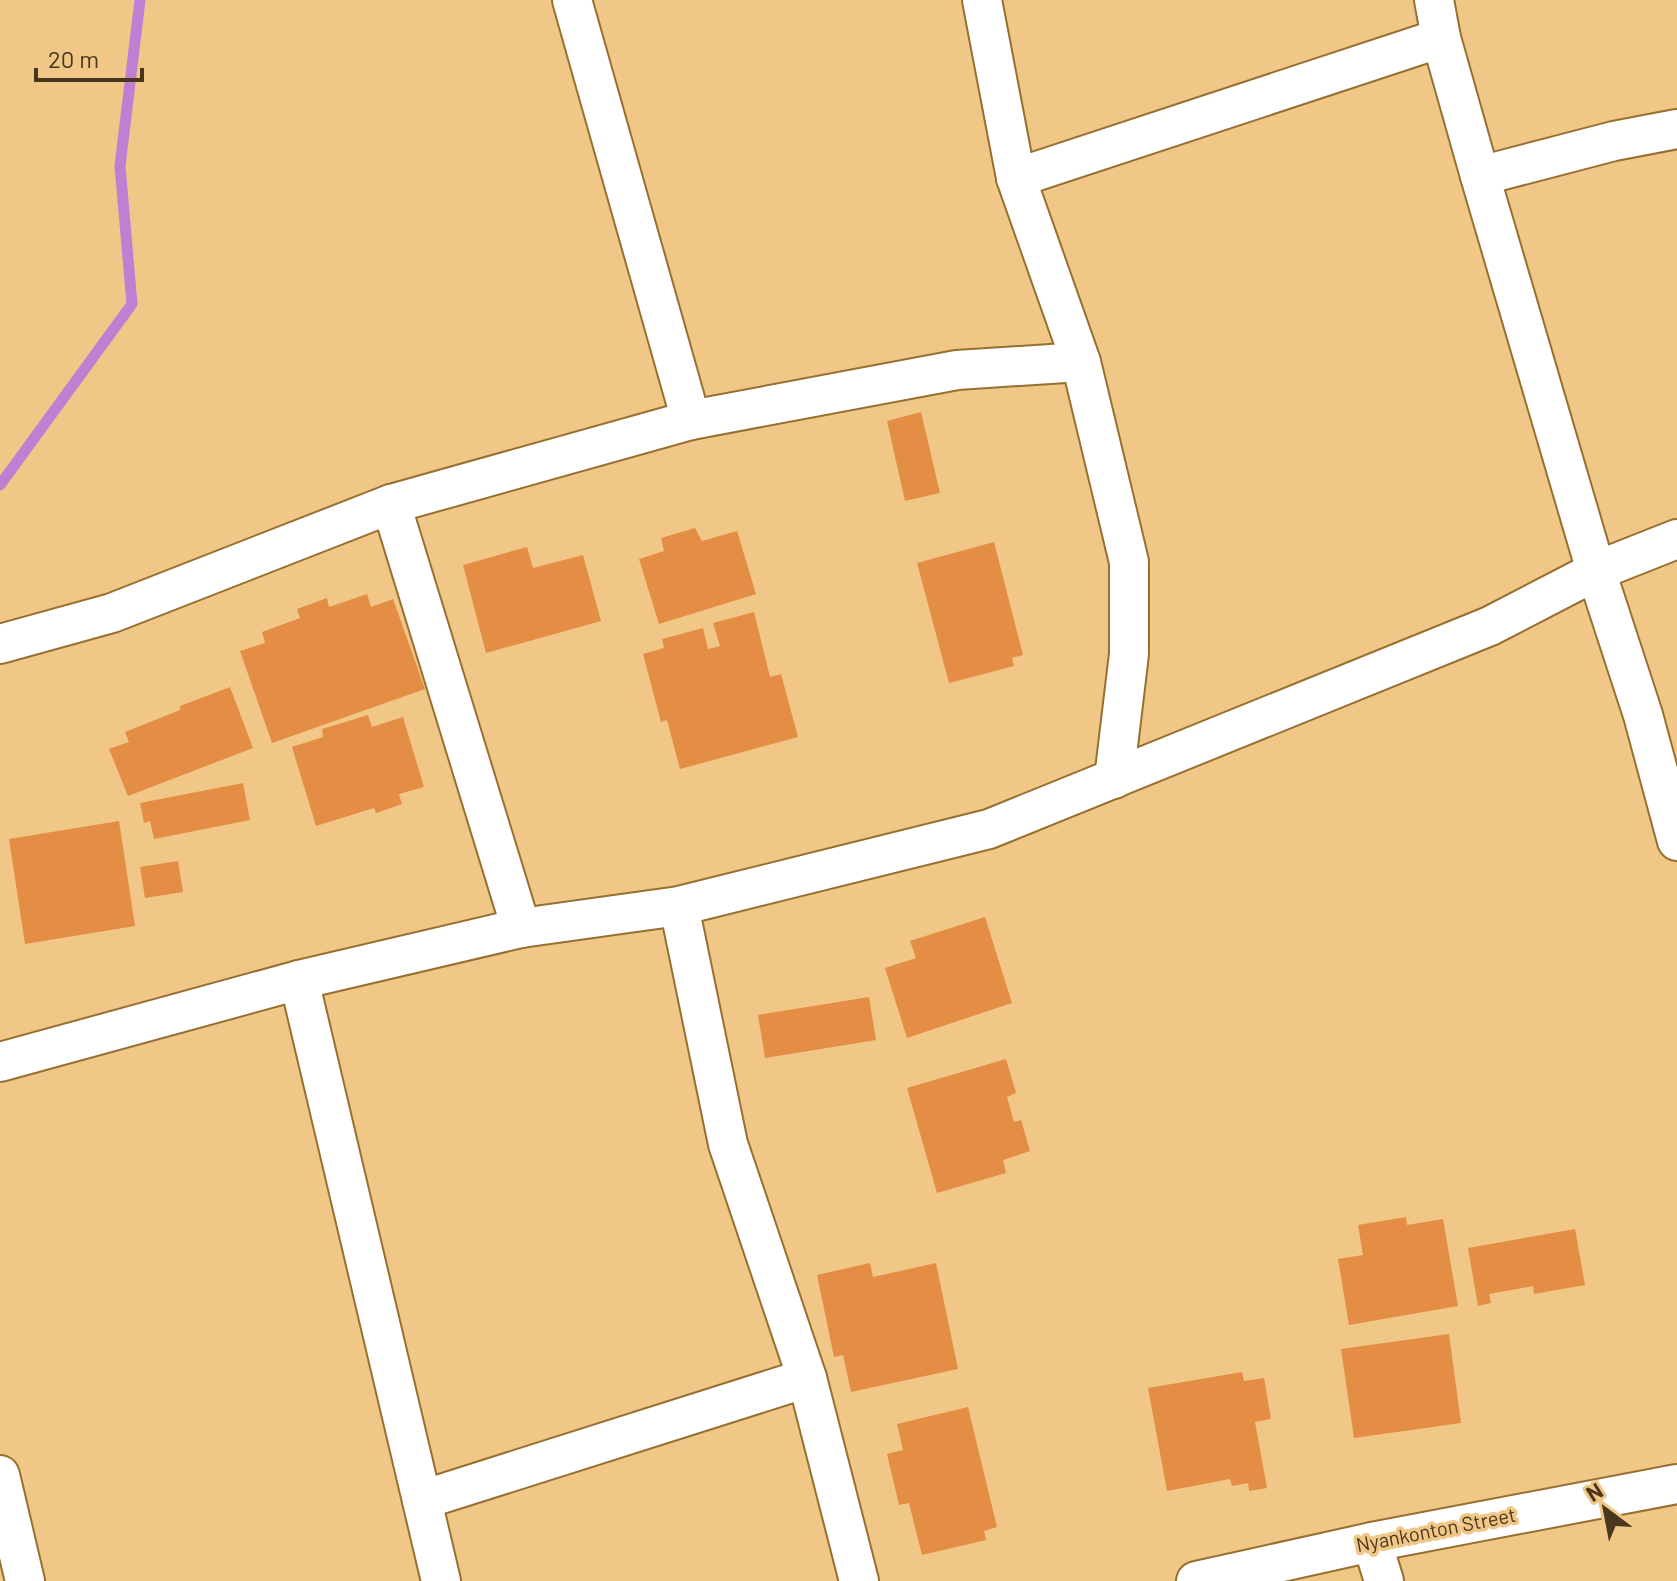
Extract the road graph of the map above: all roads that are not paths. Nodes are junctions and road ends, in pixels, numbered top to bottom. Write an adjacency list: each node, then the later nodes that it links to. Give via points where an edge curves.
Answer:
1 (572, 0): 9 (street)
2 (982, 0): 7 (street)
3 (1434, 0): 4 (street)
4 (1441, 38): 6 (street); 7 (street)
5 (1677, 129): 6 (street)
6 (1480, 176): 12 (street)
7 (1016, 178): 8 (street)
8 (1081, 362): 9 (street, via 957,370); 14 (street, via 1129,562 1129,654)
9 (691, 420): 10 (street)
10 (391, 504): 13 (street, via 112,613); 17 (street)
11 (1677, 539): 12 (street)
12 (1596, 571): 14 (street, via 1490,626); 15 (street)
13 (0, 644)
14 (1114, 779): 16 (street, via 989,829)
15 (1677, 841)
16 (679, 906): 17 (street); 20 (street, via 728,1144)
17 (521, 928): 18 (street)
18 (299, 980): 19 (street); 23 (street)
19 (0, 1062)
20 (807, 1378): 23 (street); 27 (street)
21 (0, 1475): 25 (street)
22 (1677, 1484): 24 (street, Nyankonton Street)
23 (422, 1500): 26 (street)
24 (1372, 1542): 28 (street, Nyankonton Street); 29 (street)
25 (25, 1581)
26 (441, 1581)
27 (859, 1581)
28 (1196, 1581)
29 (1384, 1581)

